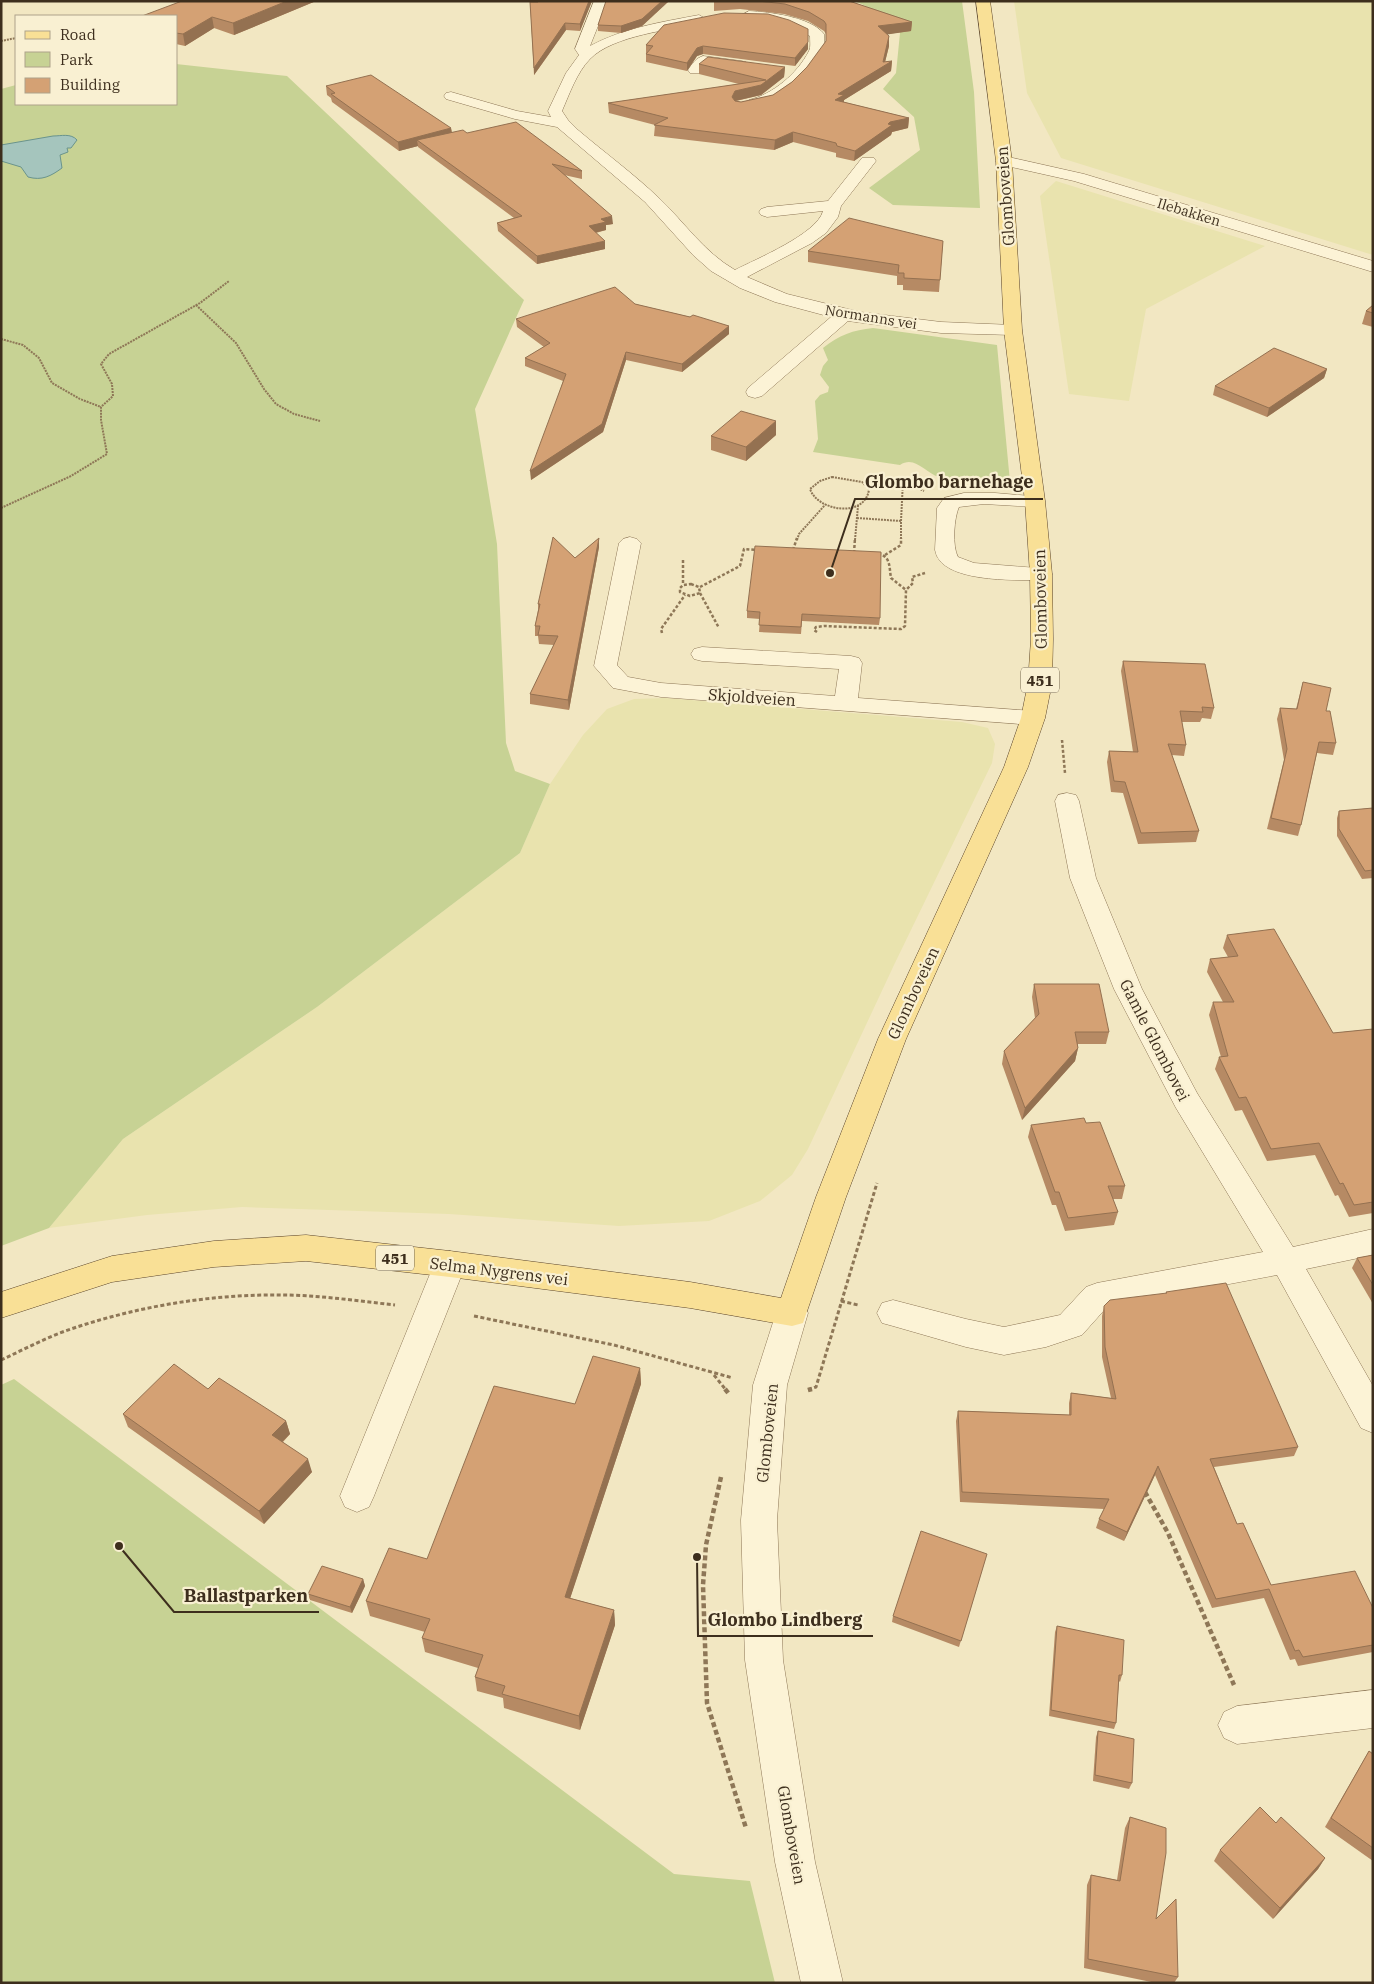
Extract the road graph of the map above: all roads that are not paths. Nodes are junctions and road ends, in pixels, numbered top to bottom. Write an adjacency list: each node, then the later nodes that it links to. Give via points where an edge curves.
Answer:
1 (601, 1): 3 (street, via 582,48)
2 (983, 1): 12 (main road, Glomboveien / 451)
3 (586, 55): 7 (street, via 607,43 676,23 722,16 771,16 790,20 817,34 817,50); 10 (street, via 555,111)
4 (751, 66): 5 (street, via 703,60)
5 (695, 70)
6 (780, 70): 7 (street)
7 (800, 73): 9 (street, via 767,100)
8 (451, 96): 10 (street, via 515,115)
9 (740, 106)
10 (562, 123): 16 (street, Normanns vei, via 651,199 702,254)
11 (868, 161): 13 (street)
12 (1004, 161): 15 (street, Ilebakken, via 1078,177); 18 (main road, Glomboveien / 451)
13 (834, 205): 14 (street); 16 (street, via 830,217 813,234)
14 (767, 212)
15 (1373, 267)
16 (735, 277): 17 (street, Normanns vei, via 784,299)
17 (845, 314): 18 (street, Normanns vei, via 966,331); 19 (street)
18 (1013, 330): 20 (main road, Glomboveien / 451)
19 (755, 392)
20 (1035, 501): 22 (main road, Glomboveien / 451); 22 (street, via 972,499 950,504 947,508 945,554 949,562 959,567)
21 (630, 543): 24 (street, Skjoldveien, via 605,666 621,683 661,690)
22 (1041, 574): 25 (main road, Glomboveien / 451, via 1040,683)
23 (702, 654): 24 (street, via 851,663)
24 (846, 704): 25 (street, Skjoldveien)
25 (1032, 718): 31 (main road, Glomboveien / 451, via 999,807 892,1039 831,1197)
26 (1067, 801): 28 (street, Gamle Glombovei, via 1083,878 1128,989 1186,1100)
27 (1373, 1242): 28 (street)
28 (1285, 1261): 32 (street, via 1097,1296 1071,1325 1004,1341); 33 (street, Gamle Glombovei)
29 (450, 1264): 30 (main road, Selma Nygrens vei / 451, via 306,1248 214,1254 112,1269); 31 (main road, Selma Nygrens vei / 451, via 690,1295); 34 (street)
30 (1, 1305)
31 (792, 1313): 37 (street, Glomboveien, via 770,1385 759,1520 764,1660 795,1862)
32 (893, 1313)
33 (1373, 1418)
34 (357, 1496)
35 (1373, 1709): 36 (street)
36 (1247, 1724)
37 (822, 1983)

